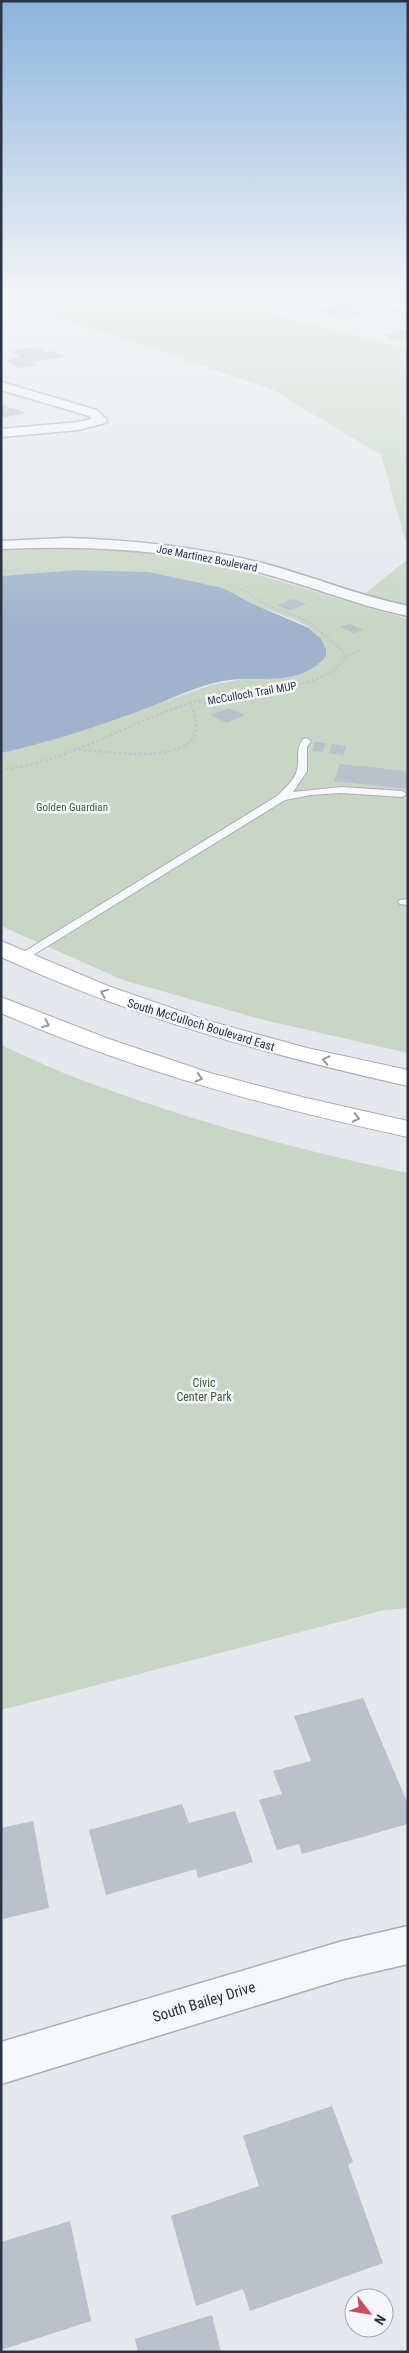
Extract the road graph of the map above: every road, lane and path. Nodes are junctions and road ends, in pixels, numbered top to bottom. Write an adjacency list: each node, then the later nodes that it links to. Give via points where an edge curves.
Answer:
1 (62, 404): 2 (street, via 93,413 101,420 78,426)
2 (1, 433)
3 (1, 545): 7 (street, Joe Martinez Boulevard, via 98,543 184,552 254,566 366,602)
4 (26, 568): 5 (path)
5 (1, 571)
6 (234, 586): 9 (path, via 265,604 308,621 343,651)
7 (408, 611)
8 (361, 650): 9 (path, McCulloch Trail MUP)
9 (345, 658): 10 (path, McCulloch Trail MUP, via 332,672 306,683)
10 (198, 702): 11 (path, McCulloch Trail MUP); 12 (path)
11 (191, 704): 14 (path, McCulloch Trail MUP); 14 (path, via 196,731 192,740 173,750 135,753)
12 (223, 710)
13 (306, 741): 17 (lane, via 302,748 304,761 300,777)
14 (74, 748): 15 (path, McCulloch Trail MUP, via 31,764)
15 (1, 770)
16 (402, 794): 17 (lane, via 338,788)
17 (281, 798): 18 (lane)
18 (11, 953): 20 (main road, South McCulloch Boulevard East, one-way to 18, via 315,1058 204,1028 119,999)
19 (1, 1004): 21 (main road, one-way to 21, via 72,1035 166,1068 286,1102)
20 (408, 1078)
21 (408, 1129)
22 (408, 1945): 23 (street, South Bailey Drive, via 343,1960)
23 (1, 2063)

